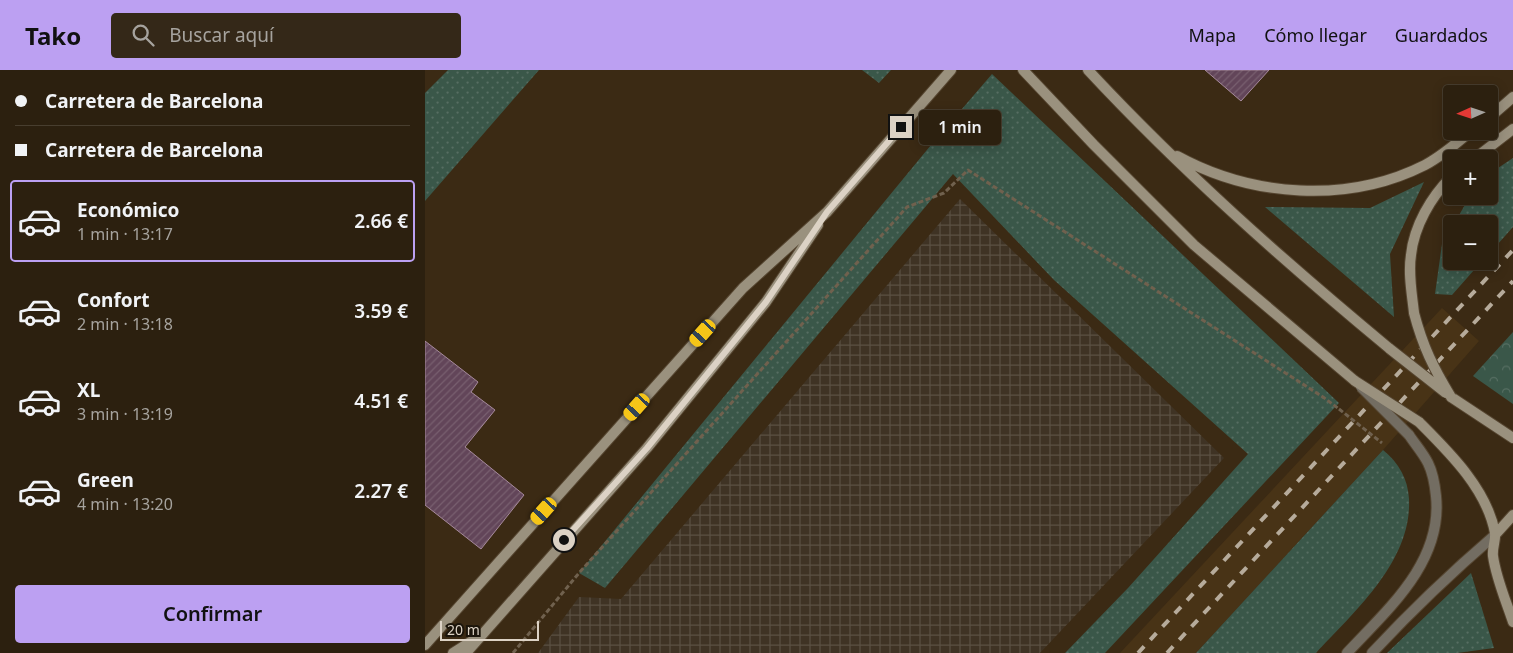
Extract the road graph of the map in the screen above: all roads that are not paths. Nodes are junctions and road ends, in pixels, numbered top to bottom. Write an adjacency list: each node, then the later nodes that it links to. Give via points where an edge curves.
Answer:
1 (951, 70): 11 (main road)
2 (1023, 70): 12 (main road, via 1194,245)
3 (1088, 70): 8 (main road)
4 (1513, 97): 5 (main road)
5 (1498, 110)
6 (1513, 129): 9 (main road)
7 (1459, 140): 8 (main road, via 1427,164 1403,175 1347,189 1289,191 1205,170)
8 (1165, 150): 13 (main road, bridge, via 1300,274 1390,350)
9 (1486, 150)
10 (1443, 185): 13 (main road, bridge, via 1426,209 1417,231 1411,254 1410,281 1422,342)
11 (827, 212): 18 (main road, via 766,302 647,448); 19 (main road, via 743,288)
12 (1355, 381): 16 (main road, bridge, via 1419,422 1438,441 1474,486 1486,506); 22 (street, bridge, via 1409,435 1429,464 1437,507 1428,554 1416,574)
13 (1451, 396): 14 (main road)
14 (1513, 438)
15 (1513, 515): 16 (main road)
16 (1495, 534): 17 (main road, via 1493,555); 23 (street)
17 (1513, 622)
18 (479, 637): 20 (main road); 21 (main road)
19 (425, 645)
20 (453, 653)
21 (465, 653)
22 (1347, 653)
23 (1372, 653)

